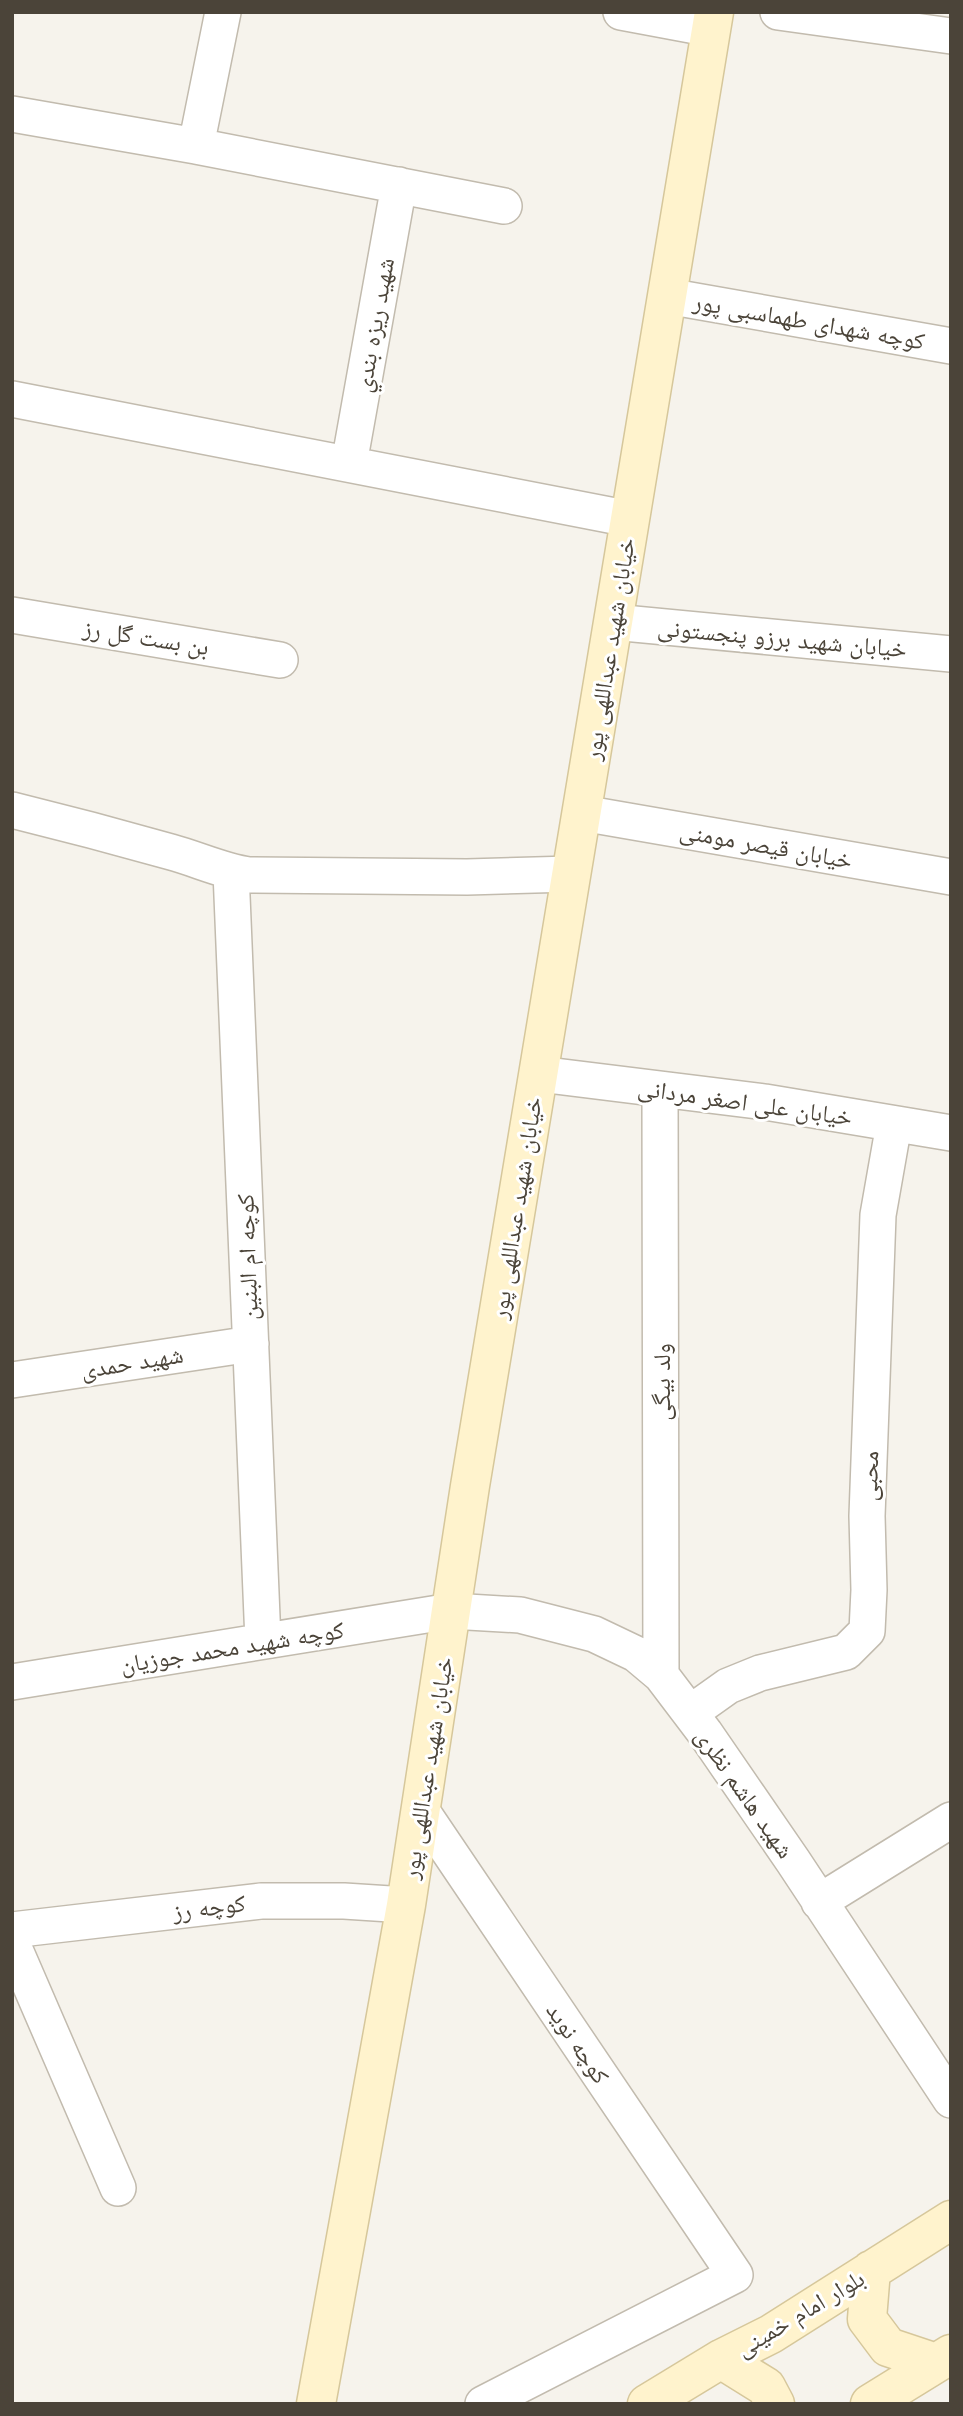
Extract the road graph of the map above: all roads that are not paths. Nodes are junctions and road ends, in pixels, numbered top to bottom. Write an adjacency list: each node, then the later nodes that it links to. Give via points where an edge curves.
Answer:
1 (223, 12): 7 (street)
2 (621, 12): 4 (street)
3 (778, 12): 5 (street)
4 (713, 21): 10 (street, خیابان شهید عبداللهی پور)
5 (951, 36)
6 (12, 114): 7 (street)
7 (196, 146): 8 (street)
8 (399, 185): 9 (street); 13 (street, شهيد ريزه بندي)
9 (504, 206)
10 (667, 296): 11 (street, کوچه شهدای طهماسبی پور); 14 (street, خیابان شهید عبداللهی پور)
11 (951, 346)
12 (12, 399): 13 (street)
13 (349, 464): 14 (street)
14 (630, 519): 16 (street, خیابان شهید عبداللهی پور)
15 (12, 615): 18 (street, بن بست گل رز)
16 (613, 622): 17 (street, خیابان شهید برزو پنجستونی); 20 (street, خیابان شهید عبداللهی پور)
17 (951, 654)
18 (279, 660)
19 (12, 810): 21 (street)
20 (582, 813): 22 (street, خیابان شهید عبداللهی پور); 23 (street, خیابان قیصر مومنی)
21 (231, 872): 22 (street, via 467,877); 28 (street, کوچه ام البنین)
22 (571, 874): 24 (street, خیابان شهید عبداللهی پور)
23 (951, 877)
24 (538, 1074): 25 (street, خیابان علی اصغر مردانی); 30 (street, خیابان شهید عبداللهی پور)
25 (660, 1090): 26 (street, خیابان علی اصغر مردانی); 32 (street, ولد بیگی)
26 (894, 1124): 27 (street, خیابان علی اصغر مردانی); 34 (street, محبی, via 878,1215 867,1631 846,1652 761,1673 728,1686)
27 (951, 1133)
28 (251, 1344): 29 (street, شهید حمدی); 31 (street, کوچه ام البنین)
29 (12, 1380)
30 (451, 1611): 31 (street, کوچه شهید محمد جوزیان); 32 (street, شهید هاشم نظری, via 520,1615 594,1634 636,1654); 35 (street, خیابان شهید عبداللهی پور)
31 (263, 1641): 33 (street, کوچه شهید محمد جوزیان)
32 (661, 1675): 34 (street, شهید هاشم نظری)
33 (12, 1682)
34 (690, 1713): 37 (street, شهید هاشم نظری)
35 (421, 1810): 38 (street, خیابان شهید عبداللهی پور); 49 (street, کوچه نوید, via 735,2275)
36 (951, 1820): 37 (street)
37 (818, 1902): 41 (street, شهید هاشم نظری)
38 (406, 1905): 39 (street, کوچه رز, via 261,1901); 48 (street, خیابان شهید عبداللهی پور)
39 (12, 1930)
40 (12, 1943): 42 (street)
41 (951, 2100)
42 (118, 2188)
43 (951, 2220): 44 (street, بلوار امام خمینی)
44 (871, 2270): 45 (street, بلوار امام خمینی, via 771,2334); 46 (street, via 867,2319 888,2347)
45 (721, 2359): 50 (street, بلوار امام خمینی); 51 (street, via 766,2387)
46 (944, 2359): 47 (street)
47 (881, 2400)
48 (316, 2404)
49 (483, 2404)
50 (647, 2404)
51 (775, 2404)

